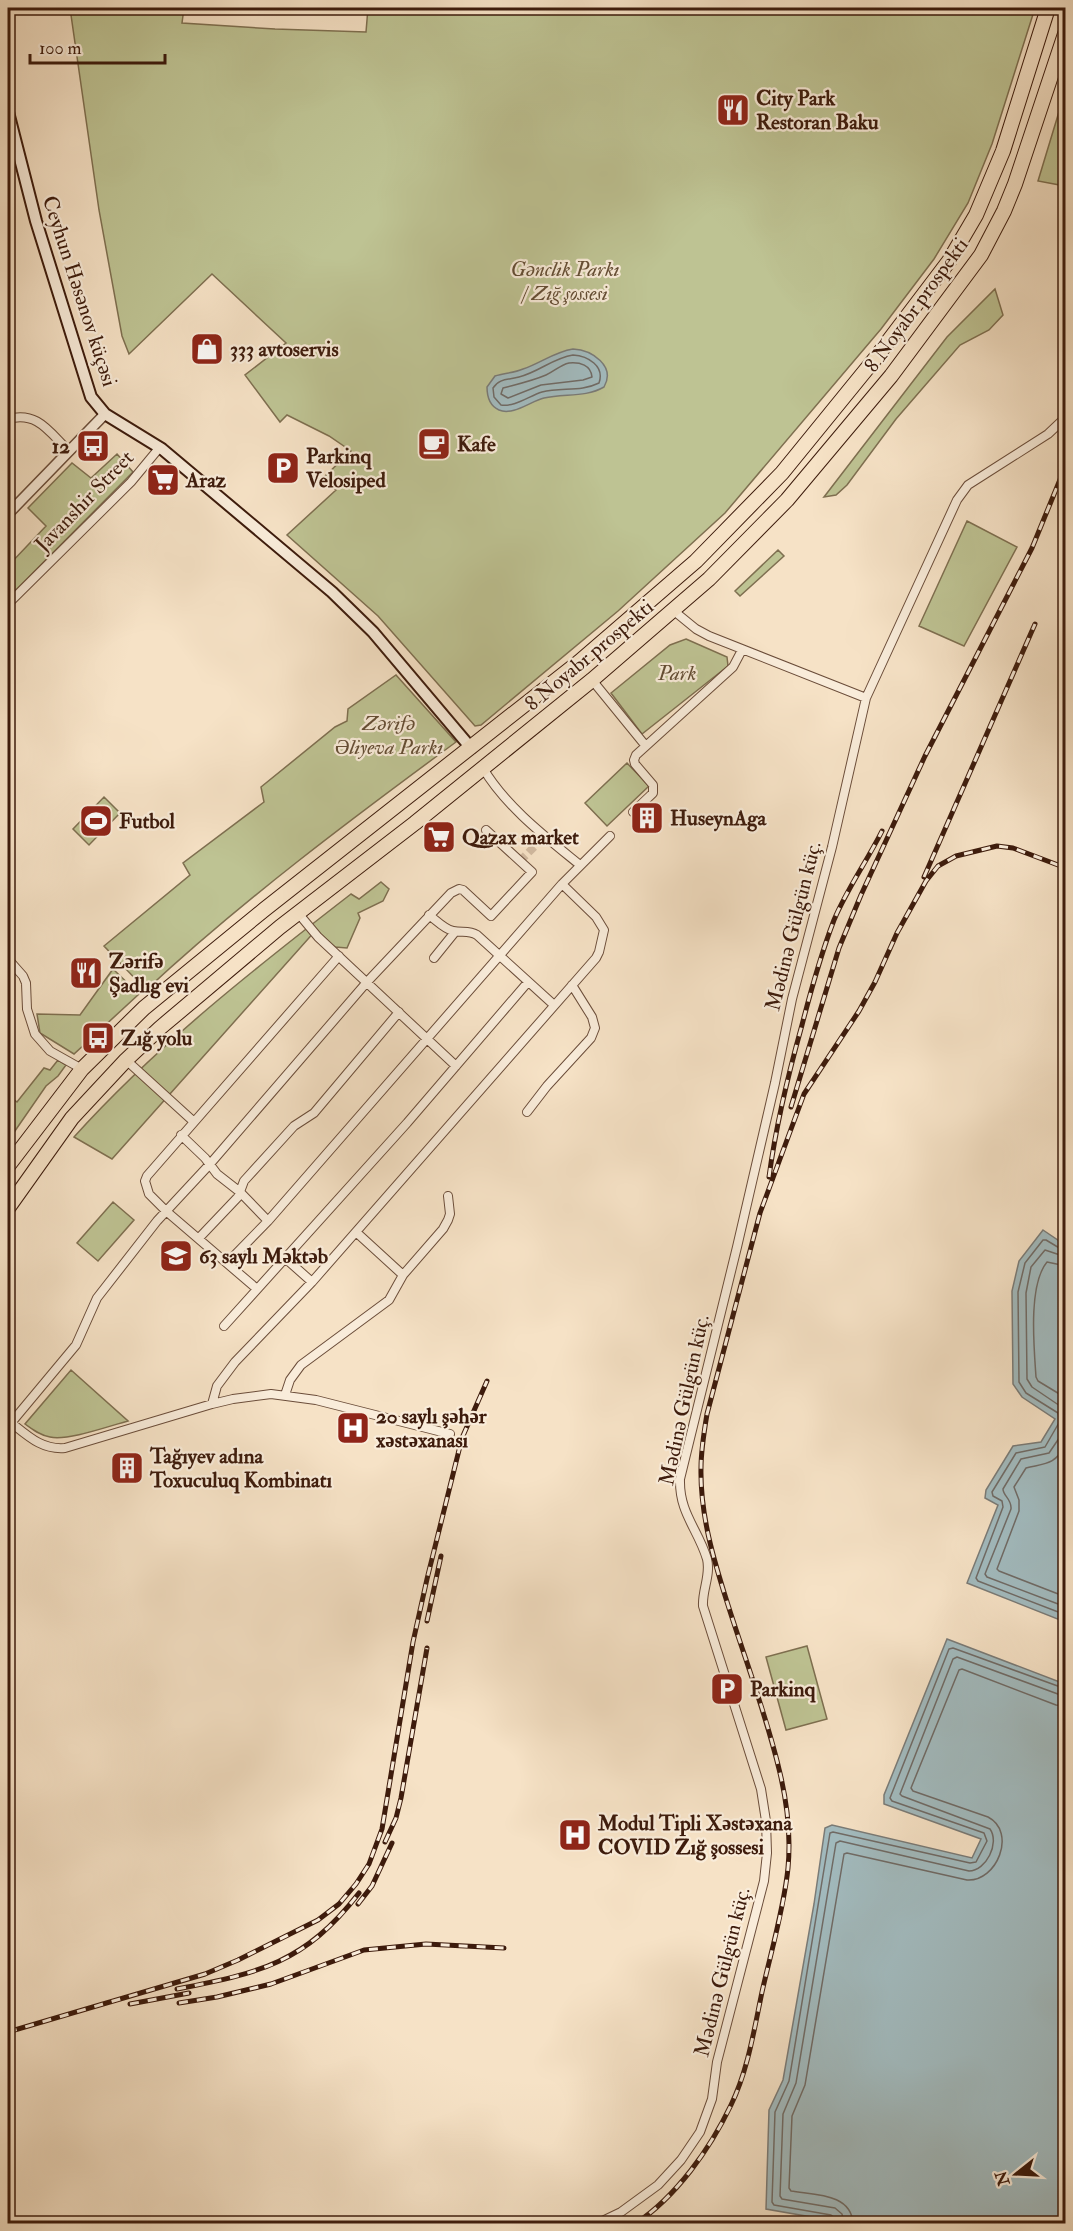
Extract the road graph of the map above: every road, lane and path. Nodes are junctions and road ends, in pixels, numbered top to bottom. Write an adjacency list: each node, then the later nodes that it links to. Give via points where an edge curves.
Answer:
1 (1048, 8): 16 (highway, 8 Noyabr prospekti, via 1000,159 980,208 949,261 874,360 782,473 696,561)
2 (1065, 31): 11 (highway, 8 Noyabr prospekti, via 1008,202 967,276 798,489)
3 (8, 112): 4 (main road, Ceyhun Həsənov küçəsi, via 83,373 91,397)
4 (105, 414): 7 (main road, Ceyhun Həsənov küçəsi); 8 (street)
5 (1065, 417): 14 (street, Mədinə Gülgün küç., via 1048,434 968,485 957,500)
6 (8, 419): 8 (street, via 20,415 38,421)
7 (160, 447): 10 (street, Javanshir Street); 16 (main road, Ceyhun Həsənov küçəsi, via 341,600)
8 (69, 451): 9 (street)
9 (8, 514)
10 (8, 604)
11 (674, 610): 12 (street, via 696,629); 13 (highway, 8 Noyabr prospekti)
12 (742, 650): 14 (street); 15 (street, via 733,667)
13 (592, 680): 15 (street); 17 (highway, 8 Noyabr prospekti)
14 (866, 698): 61 (street, Mədinə Gülgün küç., via 680,1479 684,1509 707,1559 703,1606 763,1797 767,1853 764,1881 717,2062 712,2099 700,2132 658,2185 621,2212)
15 (645, 745): 18 (street, via 634,760 654,789)
16 (471, 748): 17 (highway); 38 (highway, 8 Noyabr prospekti, via 144,1008)
17 (483, 768): 21 (street, via 504,795); 23 (highway, 8 Noyabr prospekti)
18 (633, 812)
19 (486, 830): 24 (street, via 531,872 491,916 459,889)
20 (610, 836): 21 (street)
21 (580, 865): 22 (street)
22 (562, 884): 26 (street); 32 (street, via 596,917 605,934 596,958)
23 (298, 913): 27 (street); 36 (highway, 8 Noyabr prospekti)
24 (429, 915): 25 (street); 30 (street)
25 (455, 932): 26 (street, via 470,931); 28 (street)
26 (500, 955): 31 (street); 35 (street)
27 (339, 956): 30 (street); 40 (street)
28 (434, 958)
29 (8, 959): 38 (street, via 26,983 27,1009 35,1034 50,1050)
30 (367, 982): 34 (street); 42 (street)
31 (528, 982): 33 (street); 37 (street)
32 (572, 985): 33 (street); 39 (street, via 595,1028 591,1038)
33 (554, 1005): 49 (street)
34 (399, 1012): 35 (street); 44 (street, via 314,1113 294,1126 244,1181)
35 (428, 1040): 37 (street); 48 (street)
36 (126, 1060): 40 (street); 46 (highway, 8 Noyabr prospekti, via 72,1118)
37 (456, 1066): 51 (street)
38 (82, 1069): 43 (highway, 8 Noyabr prospekti)
39 (527, 1112)
40 (193, 1121): 41 (street)
41 (181, 1135): 42 (street); 47 (street, via 145,1181 150,1194)
42 (210, 1164): 44 (street); 47 (street)
43 (8, 1166)
44 (240, 1192): 48 (street); 50 (street)
45 (448, 1196): 53 (street, via 450,1214 443,1229)
46 (8, 1208)
47 (166, 1211): 50 (street); 59 (street, via 97,1298 76,1345)
48 (268, 1221): 52 (street)
49 (356, 1232): 53 (street); 54 (street)
50 (199, 1238): 52 (street)
51 (285, 1258): 54 (street); 55 (street)
52 (228, 1262): 55 (street)
53 (403, 1275): 57 (street, via 382,1307 302,1365 290,1380)
54 (312, 1282): 58 (street, via 224,1375)
55 (257, 1289): 56 (street)
56 (224, 1326)
57 (285, 1395): 58 (street); 60 (street)
58 (212, 1404): 59 (street, via 65,1448 42,1446)
59 (9, 1421)
60 (450, 1434)
61 (596, 2223)

